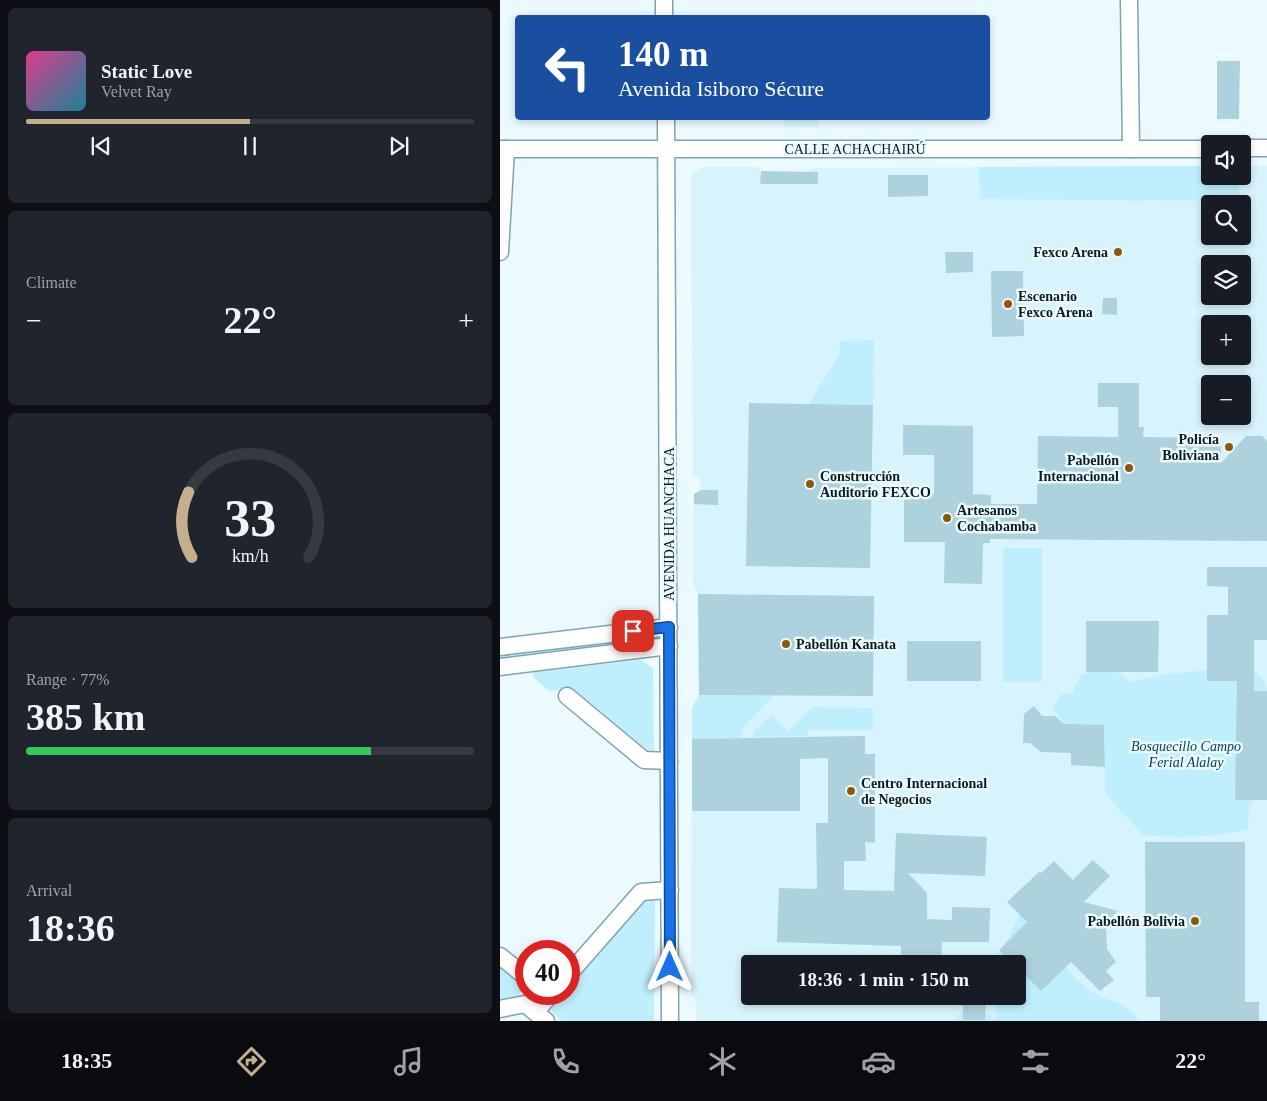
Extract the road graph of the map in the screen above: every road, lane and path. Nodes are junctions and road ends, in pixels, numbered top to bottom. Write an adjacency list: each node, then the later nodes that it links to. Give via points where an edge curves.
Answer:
1 (664, 0): 3 (street)
2 (1129, 0): 8 (street)
3 (664, 15)
4 (666, 120): 10 (street, AVENIDA HUANCHACA)
5 (1251, 148): 6 (street)
6 (1267, 148)
7 (503, 149): 10 (street, CALLE ACHACHAIRÚ); 11 (street)
8 (1131, 149): 9 (street, CALLE ACHACHAIRÚ); 10 (street, CALLE ACHACHAIRÚ)
9 (1201, 149)
10 (667, 150): 12 (street, AVENIDA HUANCHACA)
11 (500, 252)
12 (669, 627): 13 (street, AVENIDA HUANCHACA); 14 (street)
13 (669, 646): 15 (street); 17 (street, AVENIDA HUANCHACA)
14 (500, 647)
15 (500, 667)
16 (567, 696): 17 (street, via 644,760)
17 (670, 761): 18 (street, AVENIDA HUANCHACA)
18 (670, 890): 20 (street, via 641,892); 24 (street, AVENIDA HUANCHACA)
19 (500, 956): 21 (street)
20 (580, 961)
21 (515, 969)
22 (500, 1009): 23 (street, via 525,1004)
23 (541, 1016)
24 (670, 1021)

